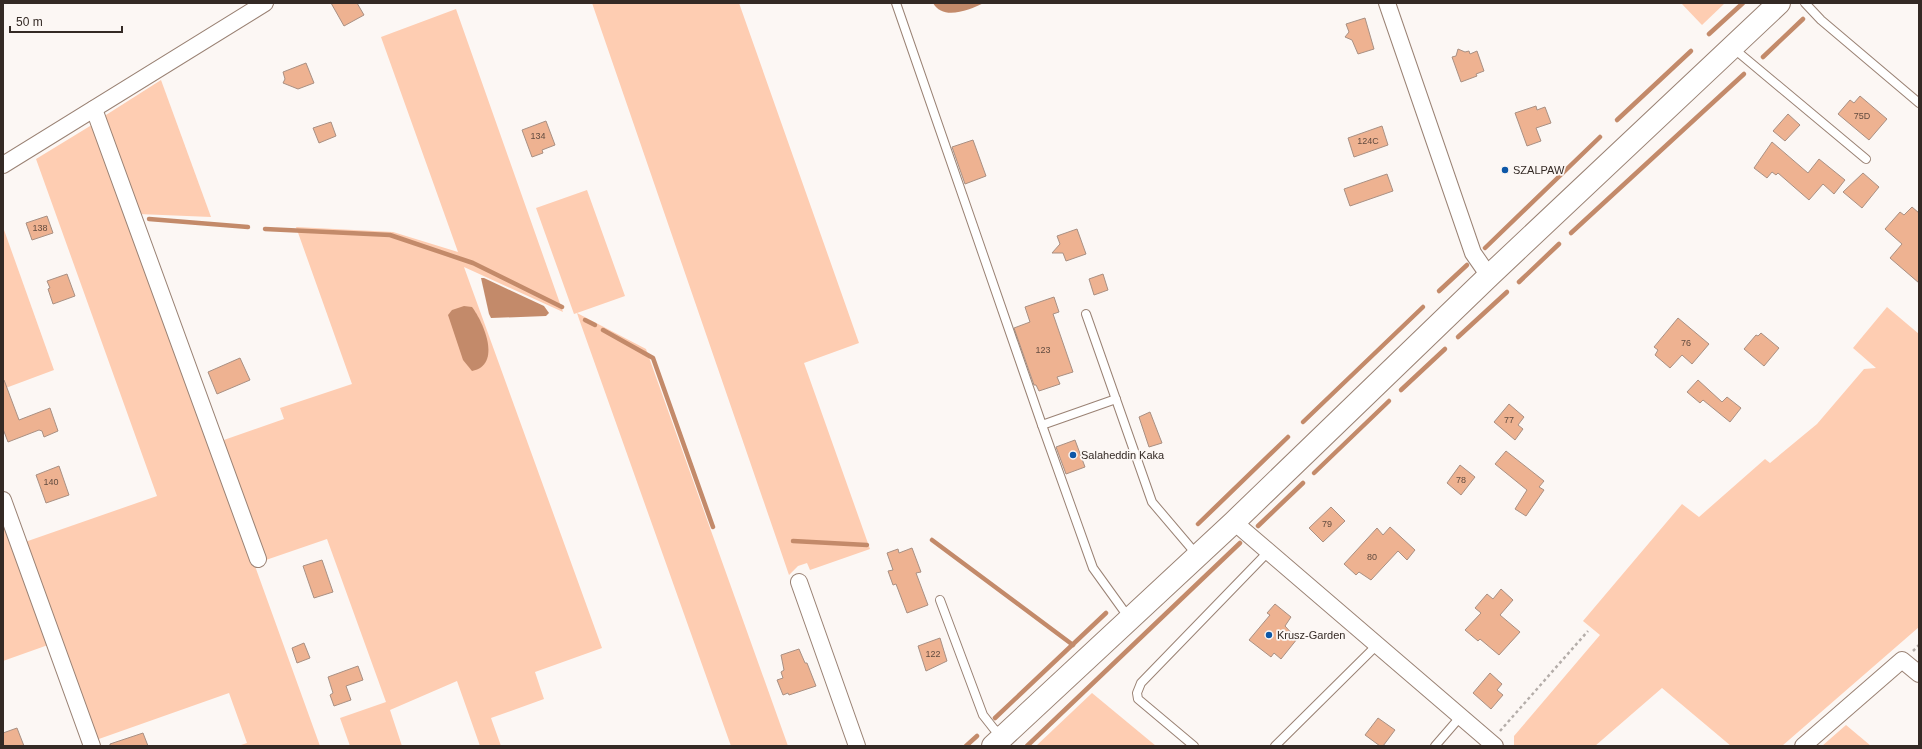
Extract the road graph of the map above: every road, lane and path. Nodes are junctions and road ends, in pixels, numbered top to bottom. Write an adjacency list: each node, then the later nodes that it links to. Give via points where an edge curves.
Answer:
1 (265, 3): 8 (street)
2 (896, 3): 14 (lane)
3 (1387, 3): 11 (street, via 1473,253)
4 (1779, 3): 6 (street)
5 (1805, 3): 7 (lane, via 1821,20)
6 (1731, 46): 9 (lane); 11 (street)
7 (1919, 103)
8 (94, 109): 10 (street); 19 (street)
9 (1866, 159)
10 (3, 165)
11 (1489, 276): 16 (street)
12 (1086, 314): 13 (lane)
13 (1116, 399): 14 (lane); 18 (lane, via 1152,502)
14 (1042, 425): 22 (lane, via 1094,568)
15 (3, 500): 29 (street)
16 (1234, 522): 17 (street); 18 (street)
17 (1268, 552): 24 (street); 31 (lane, via 1141,683 1137,692 1138,699)
18 (1198, 555): 22 (street)
19 (258, 559)
20 (799, 582): 30 (street)
21 (940, 600): 27 (lane, via 983,715 994,729)
22 (1129, 619): 27 (street)
23 (1588, 631): 28 (path)
24 (1377, 645): 26 (street); 32 (lane)
25 (1919, 674): 34 (street, via 1902,660)
26 (1461, 716): 28 (street); 33 (lane)
27 (998, 741)
28 (1493, 744)
29 (92, 746)
30 (858, 746)
31 (1194, 746)
32 (1275, 746)
33 (1435, 746)
34 (1802, 746)

